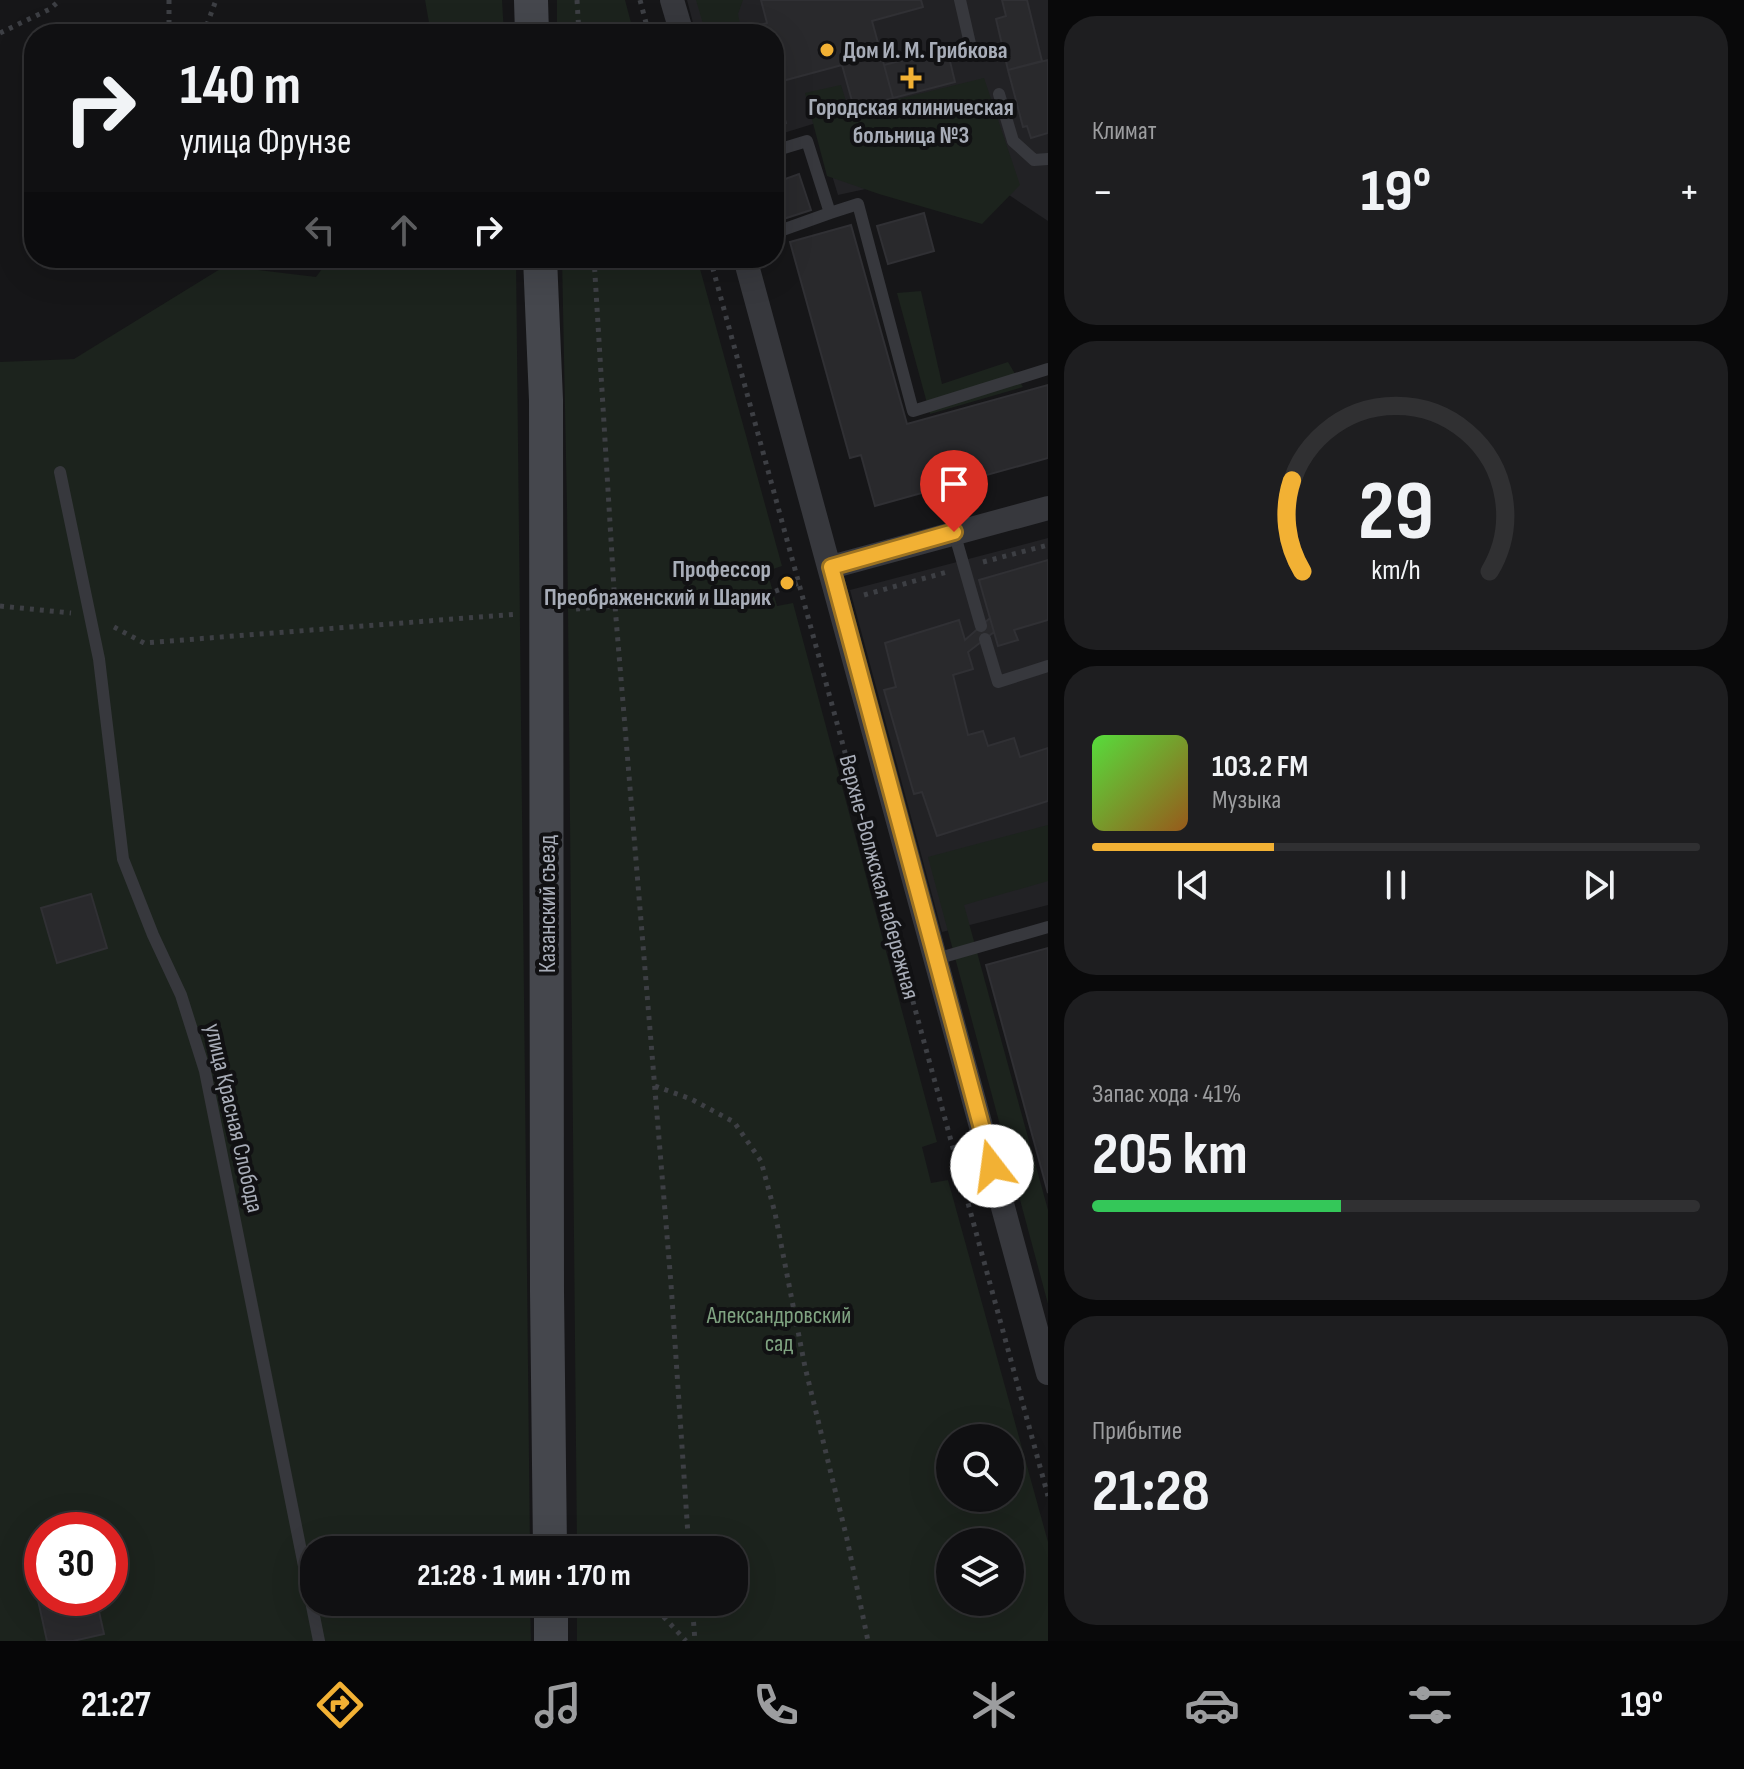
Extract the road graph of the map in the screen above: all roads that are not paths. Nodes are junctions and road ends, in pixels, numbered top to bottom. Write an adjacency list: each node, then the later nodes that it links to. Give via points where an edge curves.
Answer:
1 (531, 0): 4 (main road)
2 (672, 0): 5 (street)
3 (960, 0): 6 (lane)
4 (532, 24)
5 (679, 24)
6 (971, 48)
7 (999, 94): 9 (lane, via 1013,141 1034,160)
8 (784, 148): 10 (lane, via 807,141)
9 (1048, 159)
10 (830, 213): 11 (lane); 14 (lane, via 858,204 913,411)
11 (784, 229)
12 (540, 268): 23 (main road, Казанский съезд, via 546,400)
13 (748, 268): 18 (street, Верхне-Волжская набережная)
14 (1048, 369)
15 (60, 472): 25 (lane, улица Красная Слобода, via 99,659 123,859 181,995 205,1071)
16 (1048, 508): 17 (street)
17 (954, 532): 18 (street); 19 (lane, via 998,682)
18 (831, 567): 21 (street, Верхне-Волжская набережная)
19 (1048, 666)
20 (1048, 927): 21 (lane)
21 (936, 959): 22 (street, Верхне-Волжская набережная)
22 (1048, 1373)
23 (550, 1536)
24 (551, 1616): 26 (main road)
25 (319, 1641)
26 (551, 1641)

